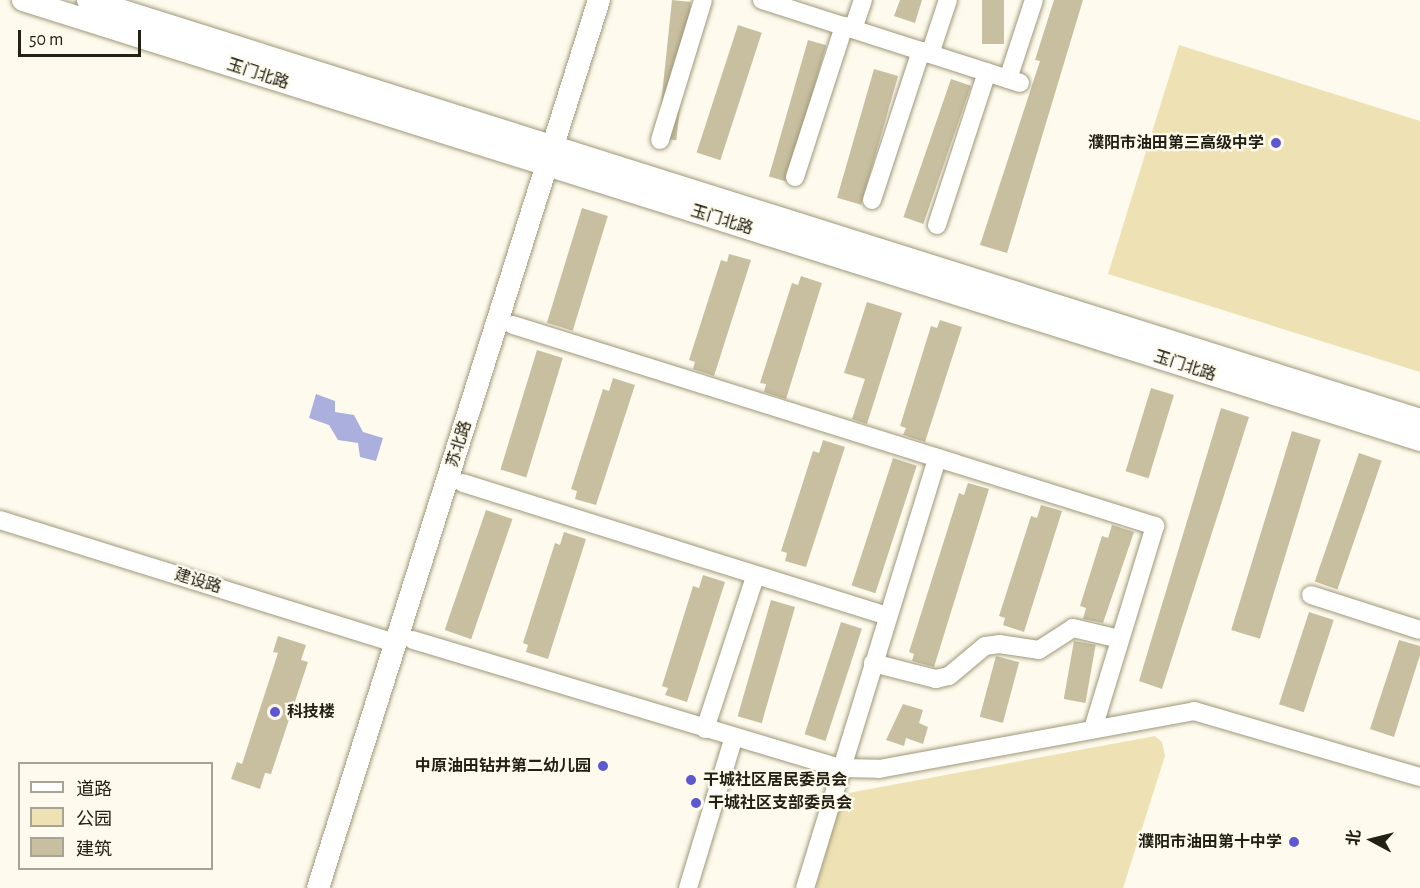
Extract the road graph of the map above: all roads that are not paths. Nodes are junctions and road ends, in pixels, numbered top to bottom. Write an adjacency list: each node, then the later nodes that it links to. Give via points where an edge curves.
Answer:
1 (23, 0): 15 (street, 玉门北路)
2 (88, 0): 15 (street, 玉门北路)
3 (599, 0): 15 (street, 苏北路)
4 (616, 0): 15 (street, 苏北路)
5 (703, 0): 14 (street)
6 (762, 0): 10 (street)
7 (863, 0): 11 (street)
8 (948, 0): 12 (street)
9 (1034, 0): 13 (street, via 1014,81)
10 (788, 4): 11 (street)
11 (849, 28): 12 (street); 16 (street)
12 (926, 52): 13 (street); 17 (street)
13 (987, 72): 18 (street)
14 (660, 140)
15 (558, 158): 19 (street, 苏北路); 20 (street, 玉门北路); 21 (street, 玉门北路); 30 (street, 苏北路)
16 (795, 177)
17 (872, 200)
18 (937, 225)
19 (513, 325): 22 (street); 23 (street, 苏北路)
20 (1420, 420)
21 (1420, 440)
22 (937, 458): 27 (street); 29 (street, via 1155,526)
23 (463, 483): 25 (street); 30 (street, 苏北路)
24 (0, 520): 30 (street, 建设路)
25 (755, 577): 27 (street); 32 (street)
26 (1311, 595): 28 (street)
27 (887, 616): 31 (street)
28 (1420, 630)
29 (1120, 639): 31 (street, via 1073,628 1039,650 992,645 971,654 949,676 936,679); 33 (street)
30 (405, 642): 32 (street, 建设路); 37 (street, 苏北路); 38 (street, 苏北路)
31 (873, 663): 35 (street)
32 (705, 729): 34 (street, 建设路)
33 (1093, 729): 35 (street, 建设路, via 879,770); 36 (street, 建设路, via 1186,712 1209,712)
34 (734, 737): 35 (street, 建设路); 39 (street)
35 (840, 768): 40 (street)
36 (1420, 777)
37 (318, 888)
38 (335, 888)
39 (688, 888)
40 (805, 888)

